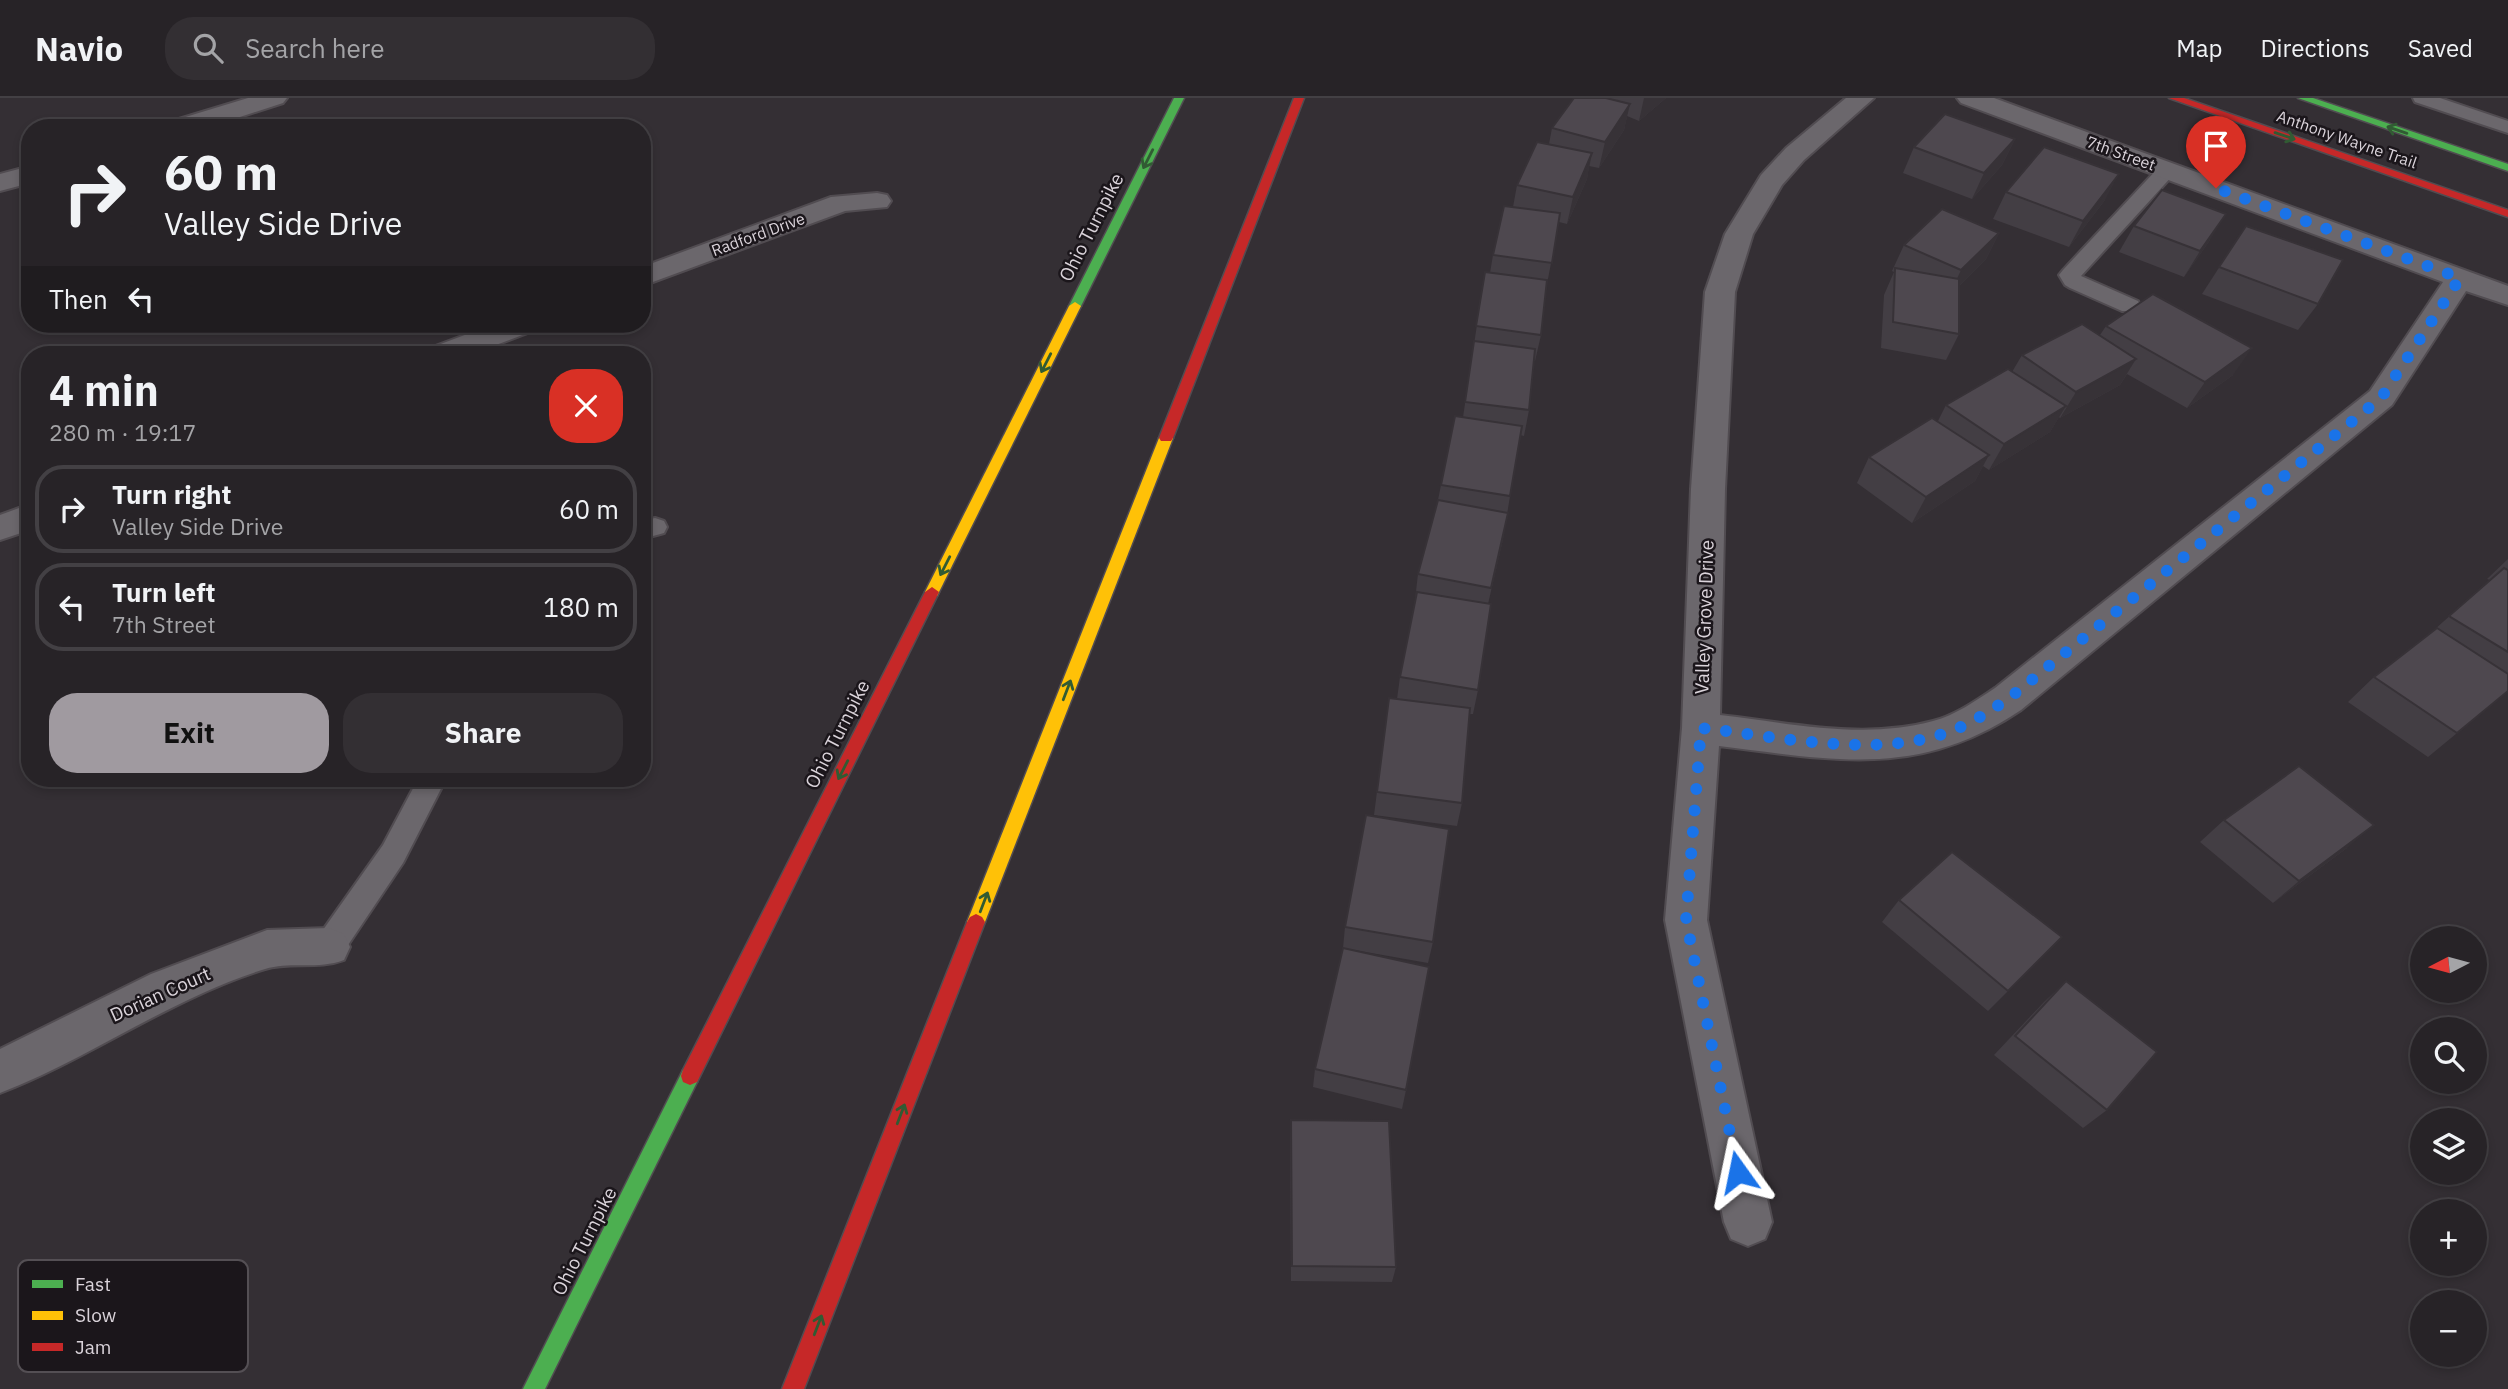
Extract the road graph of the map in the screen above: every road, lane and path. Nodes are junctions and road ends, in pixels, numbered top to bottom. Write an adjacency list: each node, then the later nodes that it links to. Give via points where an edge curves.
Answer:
1 (274, 98): 10 (street)
2 (1178, 98): 32 (highway, Ohio Turnpike, one-way to 32)
3 (1299, 98): 33 (highway, one-way to 3)
4 (1861, 98): 27 (street, Valley Grove Drive, via 1771,181 1739,234 1720,292)
5 (1970, 98): 14 (street, 7th Street)
6 (2174, 98): 18 (highway, Anthony Wayne Trail, one-way to 18)
7 (2302, 98): 13 (highway, Anthony Wayne Trail, one-way to 7)
8 (2348, 98): 12 (highway)
9 (2422, 98): 11 (lane)
10 (207, 119)
11 (2508, 127)
12 (2508, 156)
13 (2508, 168)
14 (2167, 170): 20 (street, 7th Street); 22 (lane, via 2070,275 2078,284)
15 (21, 177): 16 (street)
16 (0, 183)
17 (877, 201): 19 (street, Radford Drive, via 841,203)
18 (2508, 214)
19 (651, 274)
20 (2460, 278): 21 (street, 7th Street); 27 (street, via 2381,398 2008,699 1970,723 1893,745)
21 (2508, 296)
22 (2130, 306)
23 (499, 333): 24 (street)
24 (465, 346)
25 (21, 519): 26 (street)
26 (0, 527)
27 (1701, 728): 31 (street, Valley Grove Drive, via 1686,920)
28 (428, 787): 29 (lane, via 393,854)
29 (329, 947): 30 (street, Dorian Court, via 267,949 166,988)
30 (0, 1072)
31 (1748, 1222)
32 (534, 1389)
33 (793, 1389)

